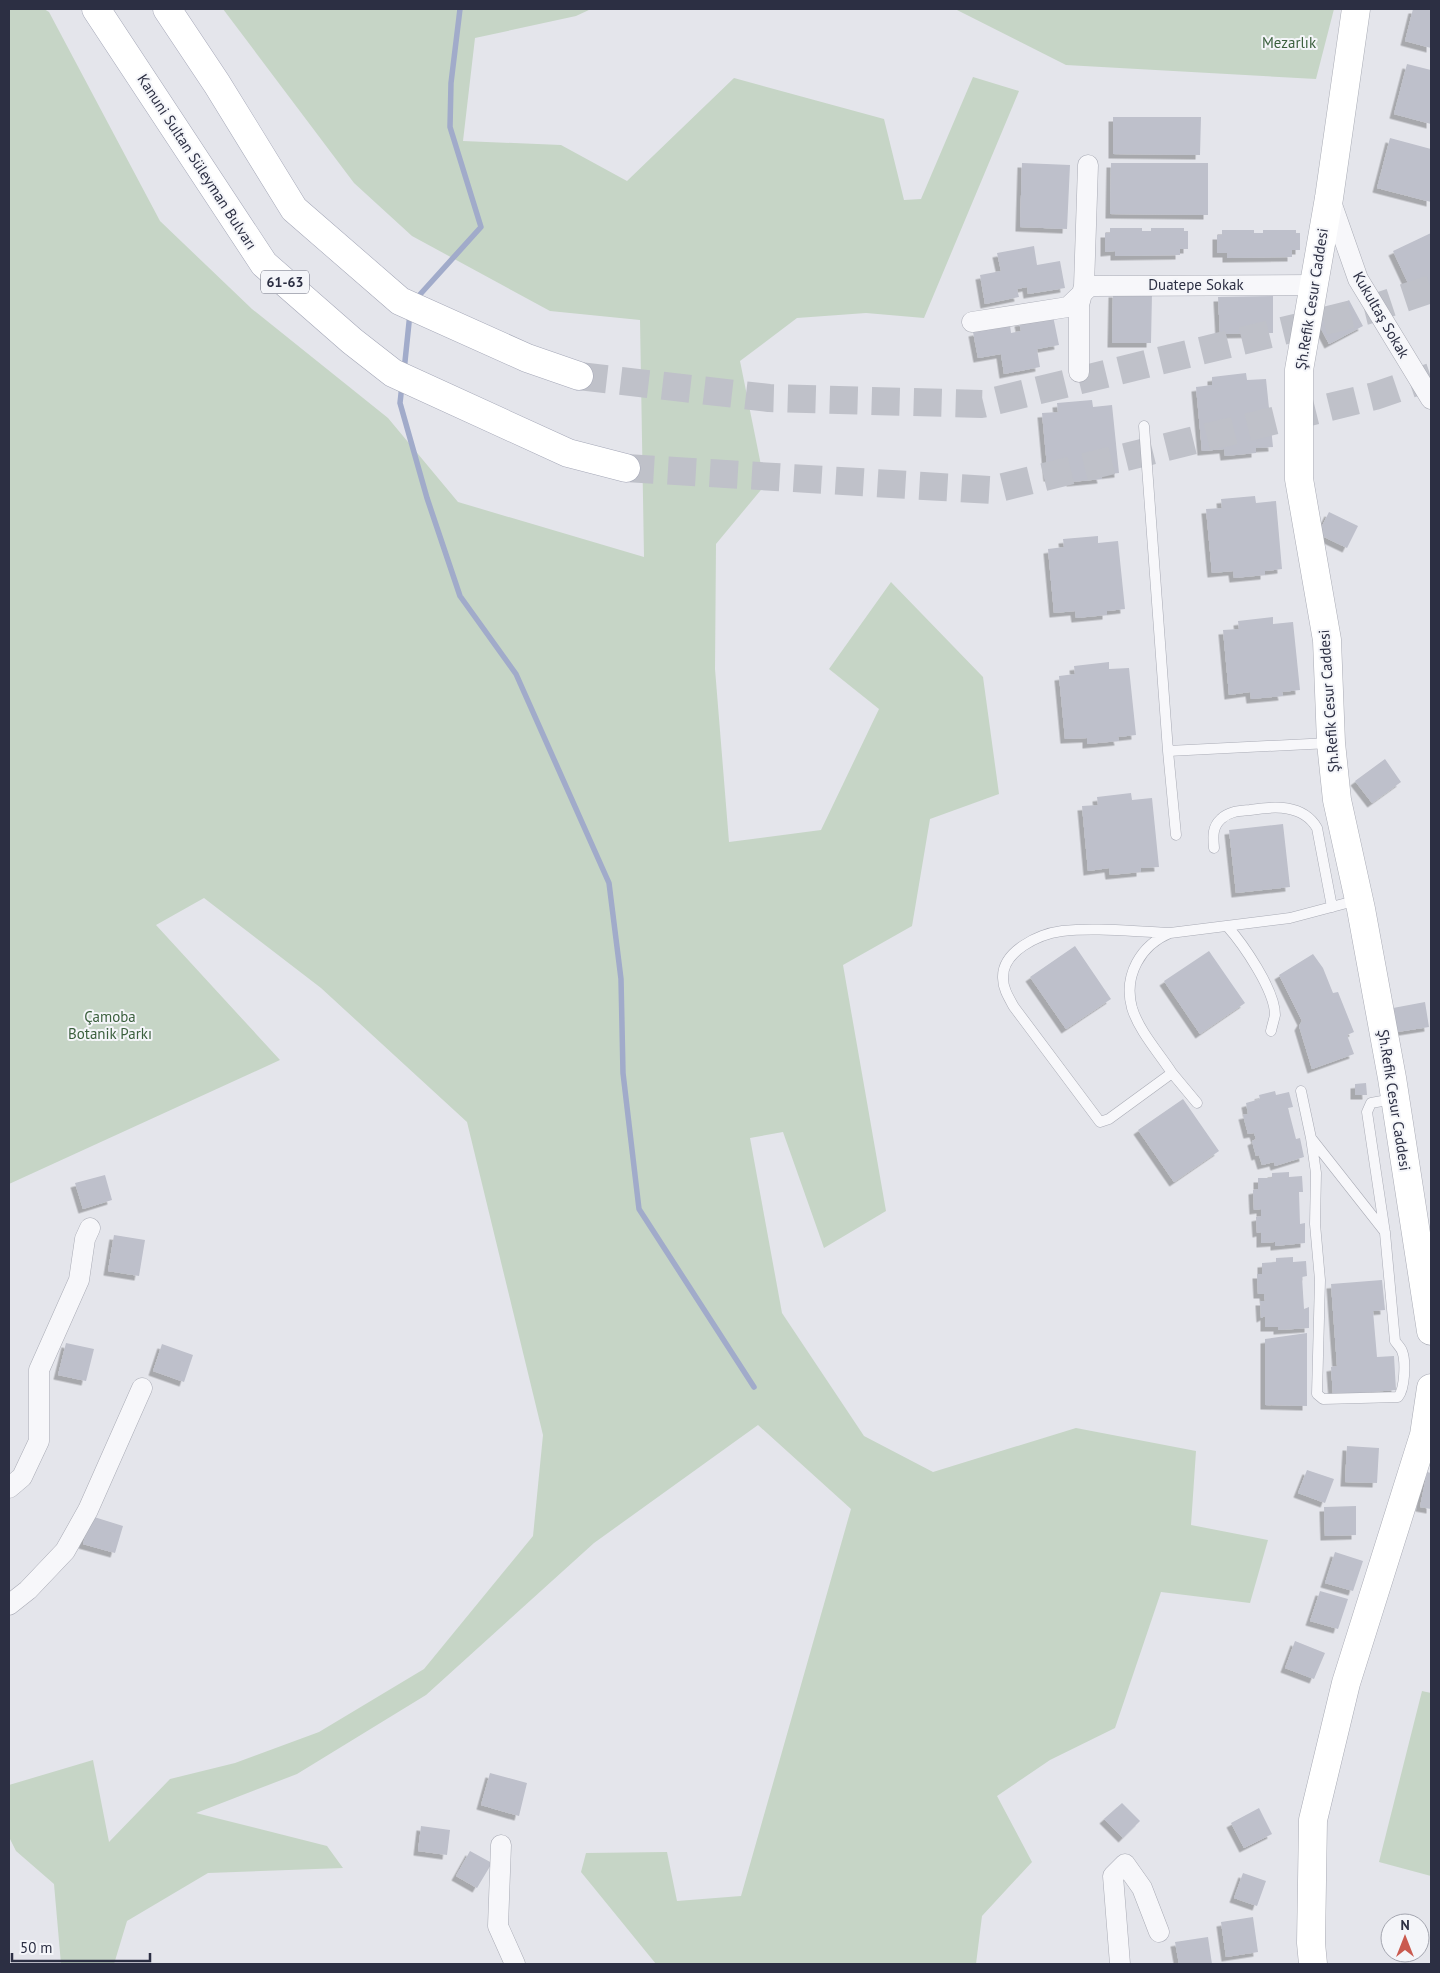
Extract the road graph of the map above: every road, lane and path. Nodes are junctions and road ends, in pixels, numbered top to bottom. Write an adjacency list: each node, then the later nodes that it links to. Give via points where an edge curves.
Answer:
1 (96, 9): 13 (street, Kanuni Sultan Süleyman Bulvarı / 61-63, via 264,264 392,374 568,453)
2 (167, 9): 10 (street, via 294,209 400,301 527,358)
3 (1356, 9): 5 (street, Şh.Refik Cesur Caddesi)
4 (1088, 165): 7 (street)
5 (1329, 198): 6 (street, Şh.Refik Cesur Caddesi); 11 (street, Kukultaş Sokak, via 1358,279)
6 (1314, 285): 7 (street, Duatepe Sokak, via 1090,286); 14 (street, Şh.Refik Cesur Caddesi, via 1299,370 1299,479 1327,640)
7 (1082, 295): 8 (street, Duatepe Sokak, via 1068,307); 9 (street, via 1079,305)
8 (972, 322)
9 (1079, 372)
10 (579, 376)
11 (1431, 399)
12 (1144, 426): 15 (lane)
13 (626, 468)
14 (1331, 743): 15 (lane); 18 (street, Şh.Refik Cesur Caddesi, via 1337,800)
15 (1168, 751): 16 (lane)
16 (1176, 835)
17 (1214, 848): 19 (lane, via 1215,827 1231,812 1284,807 1300,812 1311,818 1317,828)
18 (1359, 900): 19 (lane); 25 (street, Şh.Refik Cesur Caddesi)
19 (1332, 907): 20 (lane, via 1290,918)
20 (1227, 926): 21 (lane); 22 (lane, via 1255,964 1272,1002)
21 (1170, 933): 23 (lane, via 1156,939 1141,953 1132,969 1131,988 1132,1007 1142,1028); 23 (lane, via 1060,931 1019,948 1002,977 1014,1007 1100,1122 1109,1119)
22 (1271, 1031)
23 (1172, 1073): 26 (lane)
24 (1301, 1091): 27 (lane)
25 (1394, 1099): 29 (lane, via 1371,1103 1367,1112); 30 (street, Şh.Refik Cesur Caddesi)
26 (1197, 1103)
27 (1311, 1138): 29 (lane); 29 (lane, via 1316,1173 1315,1224 1320,1280 1317,1394 1323,1399 1398,1397 1403,1391 1402,1351 1395,1341)
28 (90, 1228): 34 (street, via 85,1239 79,1280 39,1370 40,1441 22,1477)
29 (1385, 1233)
30 (1431, 1331)
31 (142, 1388): 35 (street, via 88,1510 65,1552)
32 (1431, 1388): 33 (street)
33 (1428, 1433): 40 (street, via 1346,1684 1314,1820)
34 (9, 1488)
35 (9, 1605)
36 (501, 1845): 38 (street, via 498,1926)
37 (1159, 1932): 39 (street, via 1142,1888 1124,1864 1113,1876)
38 (515, 1964)
39 (1120, 1964)
40 (1313, 1964)

